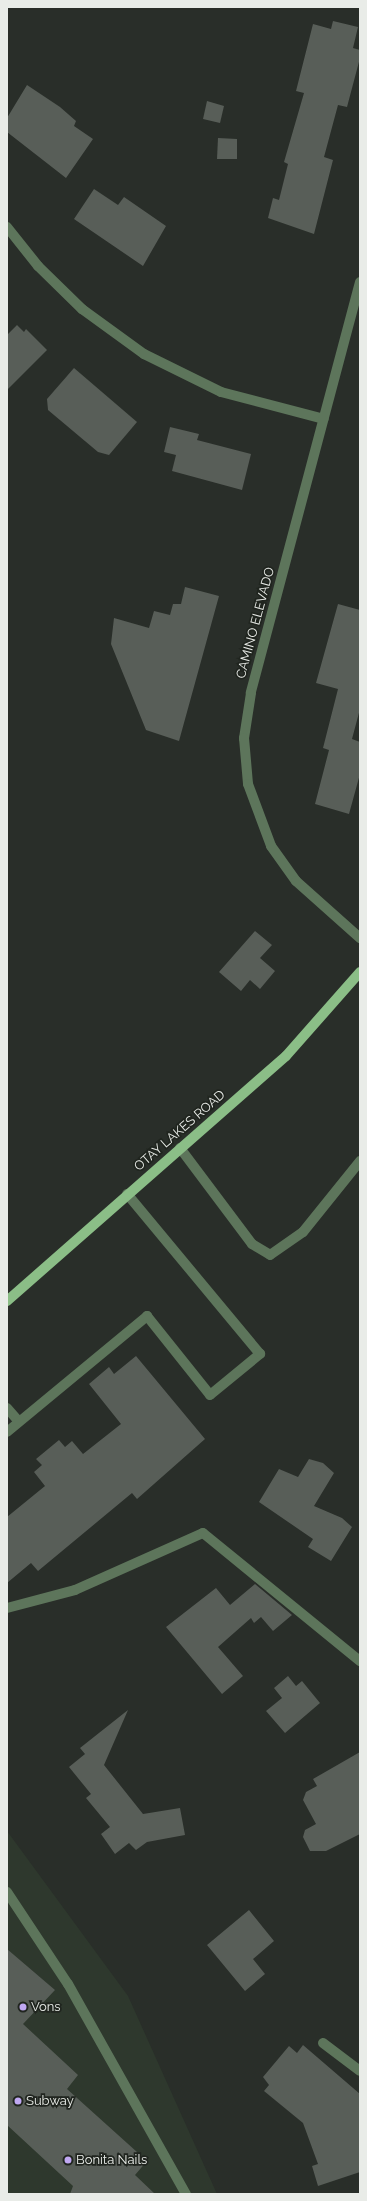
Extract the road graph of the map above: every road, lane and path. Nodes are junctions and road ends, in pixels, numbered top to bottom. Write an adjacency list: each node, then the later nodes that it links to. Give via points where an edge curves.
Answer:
1 (7, 227): 3 (street, via 38,266 82,309 144,354 221,392)
2 (360, 282): 3 (street, CAMINO ELEVADO)
3 (324, 419): 4 (street, CAMINO ELEVADO, via 251,693 245,761 254,806 283,864 296,881)
4 (360, 938)
5 (360, 972): 6 (main road, OTAY LAKES ROAD, via 286,1056)
6 (180, 1148): 7 (street, via 252,1244 270,1255 303,1232); 8 (main road, OTAY LAKES ROAD)
7 (360, 1161)
8 (128, 1194): 9 (main road, OTAY LAKES ROAD); 11 (street, via 260,1354 210,1395 147,1316)
9 (7, 1301)
10 (7, 1408): 11 (street)
11 (19, 1422): 12 (street)
12 (7, 1432)
13 (7, 1608): 14 (street, via 75,1590 203,1533)
14 (360, 1661)
15 (7, 1892): 18 (street, via 68,1984)
16 (323, 2043): 17 (street)
17 (360, 2071)
18 (186, 2194)

